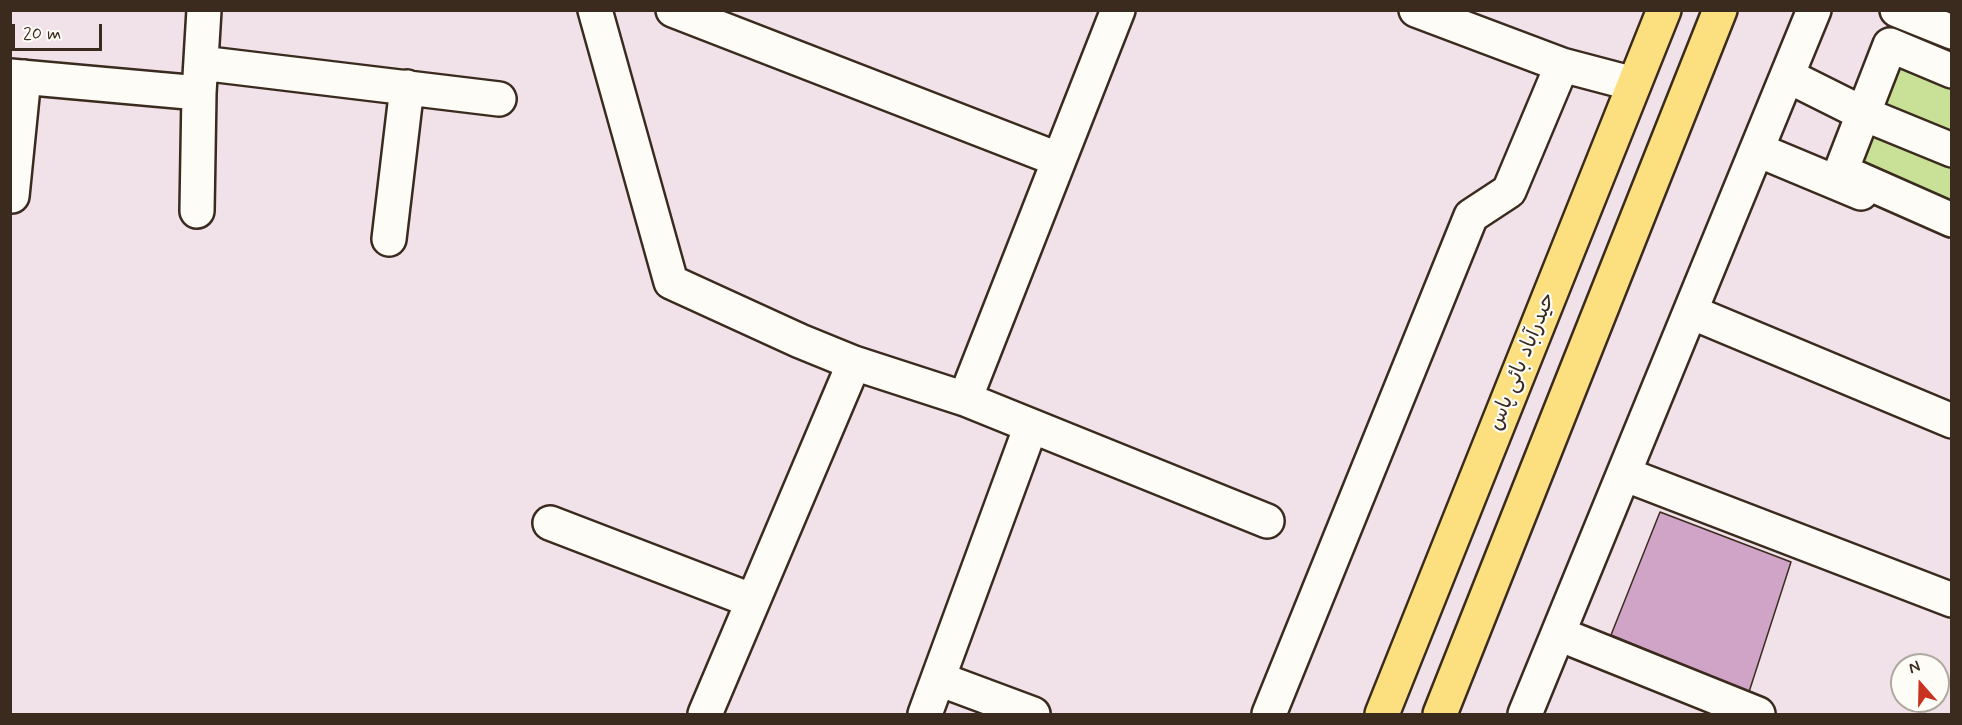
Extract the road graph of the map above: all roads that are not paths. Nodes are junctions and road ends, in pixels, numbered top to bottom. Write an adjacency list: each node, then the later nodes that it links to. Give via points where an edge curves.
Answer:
1 (204, 10): 15 (street)
2 (595, 10): 28 (street, via 671,282)
3 (674, 10): 22 (street)
4 (1118, 10): 22 (street)
5 (1416, 10): 11 (street)
6 (1664, 10): 16 (highway, حیدرآباد بائی پاس)
7 (1720, 10): 44 (highway)
8 (1814, 10): 14 (street)
9 (1897, 10): 10 (street)
10 (1952, 32)
11 (1562, 65): 16 (street); 42 (street, via 1509,191 1471,216)
12 (1952, 71): 19 (street, via 1890,45)
13 (17, 76): 15 (street); 23 (street)
14 (1788, 76): 19 (street); 20 (street)
15 (200, 78): 17 (street); 24 (street)
16 (1634, 84): 43 (highway, حیدرآباد بائی پاس)
17 (407, 87): 18 (street); 26 (street)
18 (499, 99)
19 (1864, 114): 21 (street); 25 (street, via 1841,171)
20 (1758, 150): 25 (street); 27 (street)
21 (1952, 150)
22 (1057, 159): 29 (street)
23 (12, 196)
24 (197, 211)
25 (1950, 218)
26 (389, 239)
27 (1691, 312): 30 (street); 32 (street)
28 (854, 363): 29 (street); 36 (street)
29 (965, 399): 31 (street)
30 (1952, 421)
31 (1031, 426): 33 (street); 38 (street)
32 (1624, 474): 35 (street); 37 (street)
33 (1267, 521)
34 (550, 523): 36 (street)
35 (1952, 600)
36 (753, 601): 39 (street)
37 (1558, 634): 45 (street); 46 (street)
38 (939, 679): 40 (street); 41 (street)
39 (705, 714)
40 (925, 714)
41 (1033, 714)
42 (1269, 714)
43 (1382, 714)
44 (1440, 714)
45 (1526, 714)
46 (1758, 714)

